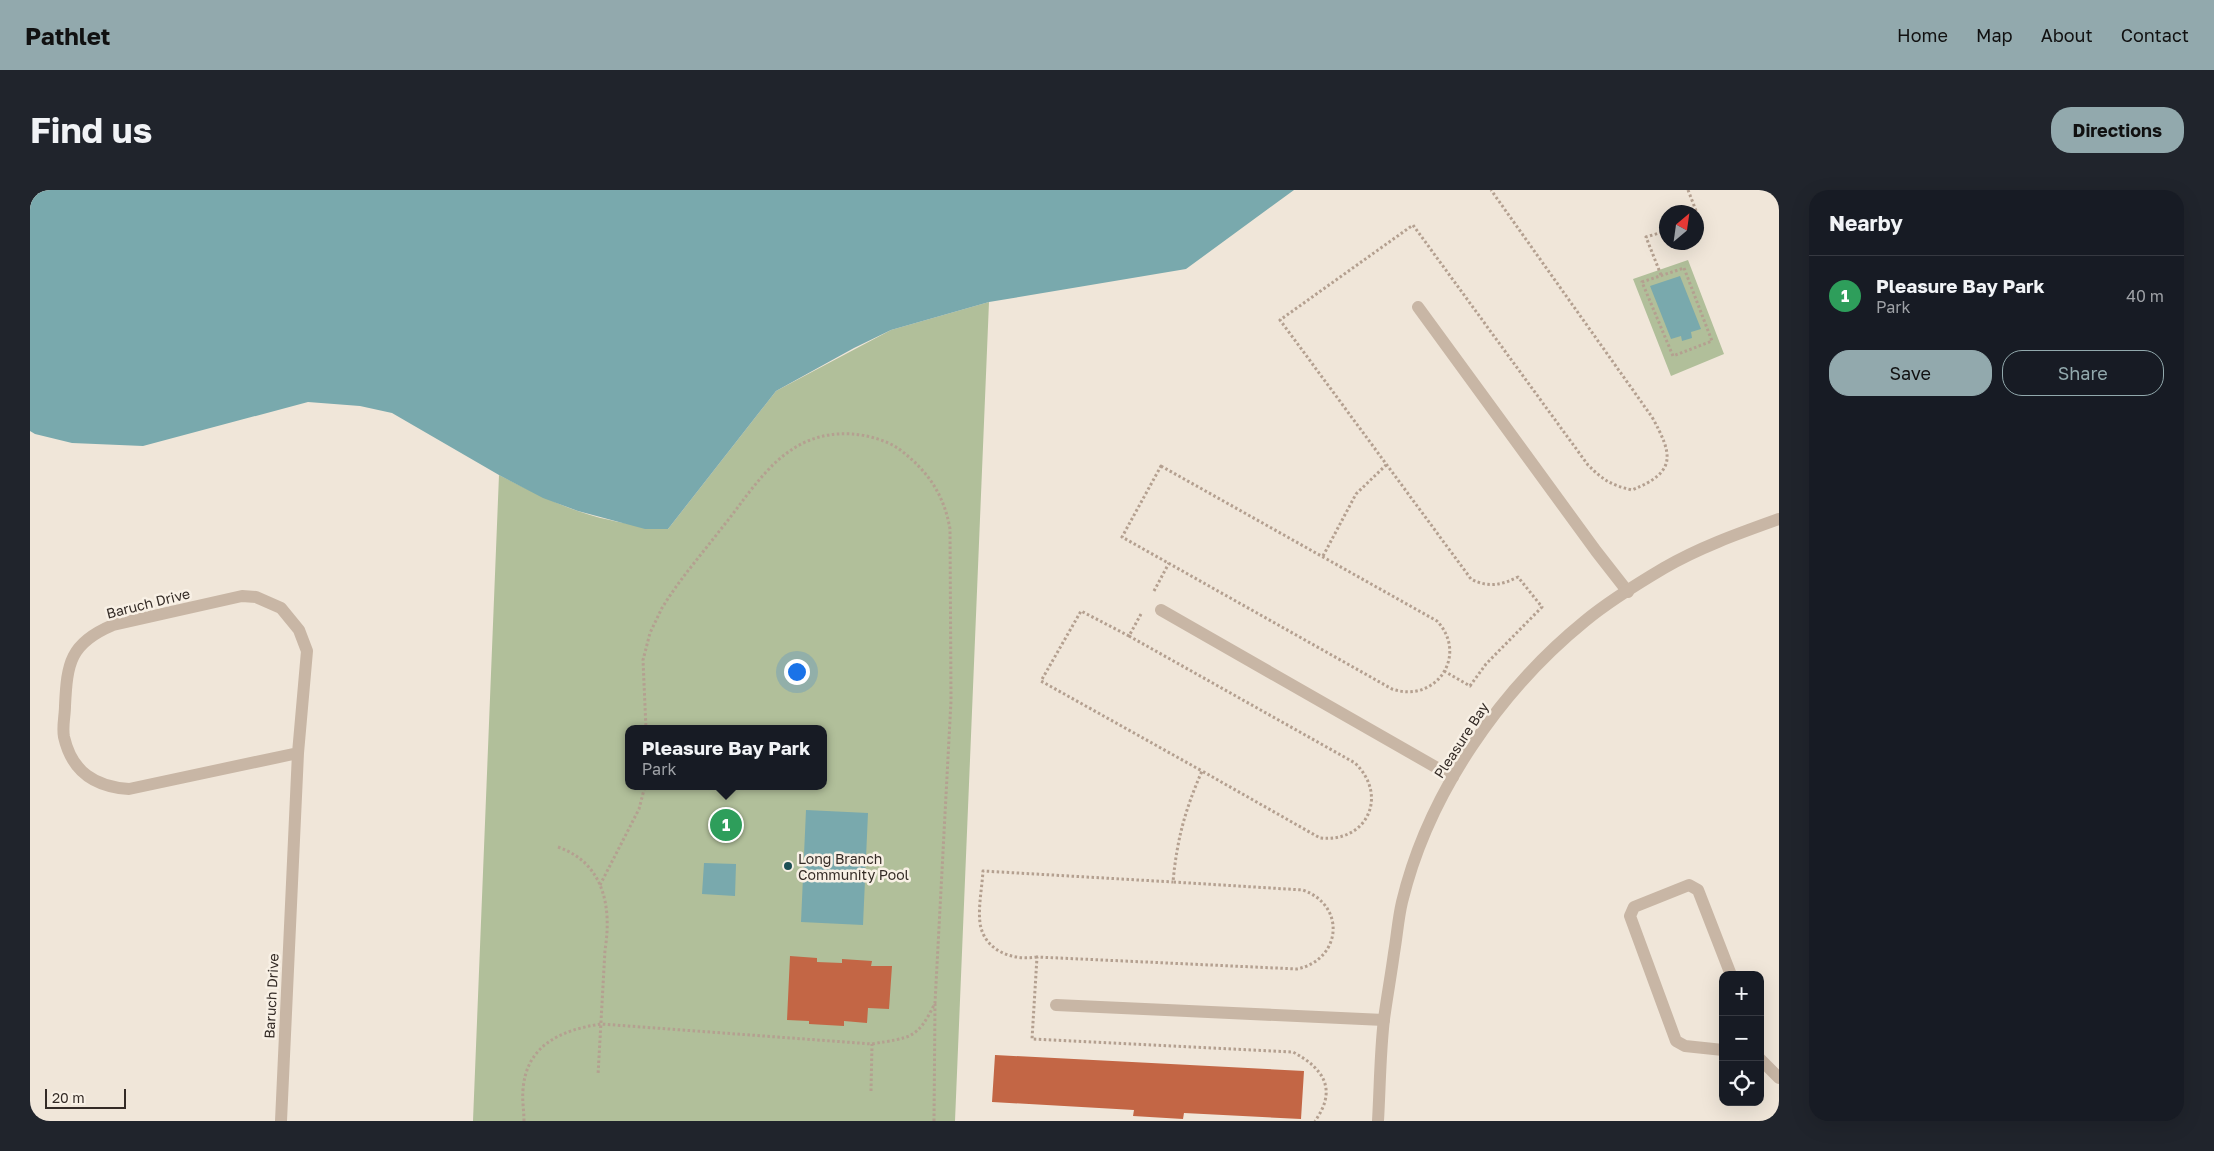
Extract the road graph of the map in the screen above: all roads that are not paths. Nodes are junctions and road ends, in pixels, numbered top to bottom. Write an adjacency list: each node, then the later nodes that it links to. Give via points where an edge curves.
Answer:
1 (1418, 307): 3 (street)
2 (1779, 519): 3 (street, Pleasure Bay, via 1718,541 1664,567)
3 (1628, 592): 6 (street, Pleasure Bay, via 1586,620 1543,658 1505,701)
4 (1161, 610): 6 (street)
5 (298, 752): 5 (street, Baruch Drive, via 306,652 300,630 292,618 269,601 242,596 113,625 88,638 71,660 66,674 64,735 71,758 93,781 111,788 129,789); 13 (street, Baruch Drive)
6 (1453, 778): 9 (street, Pleasure Bay, via 1417,854 1402,903)
7 (1729, 971): 10 (street, via 1698,890 1689,885 1634,907 1630,916 1676,1042)
8 (1056, 1005): 9 (street)
9 (1384, 1020): 14 (street, Pleasure Bay)
10 (1719, 1050)
11 (1762, 1061): 12 (street)
12 (1779, 1078)
13 (281, 1121)
14 (1378, 1121)

